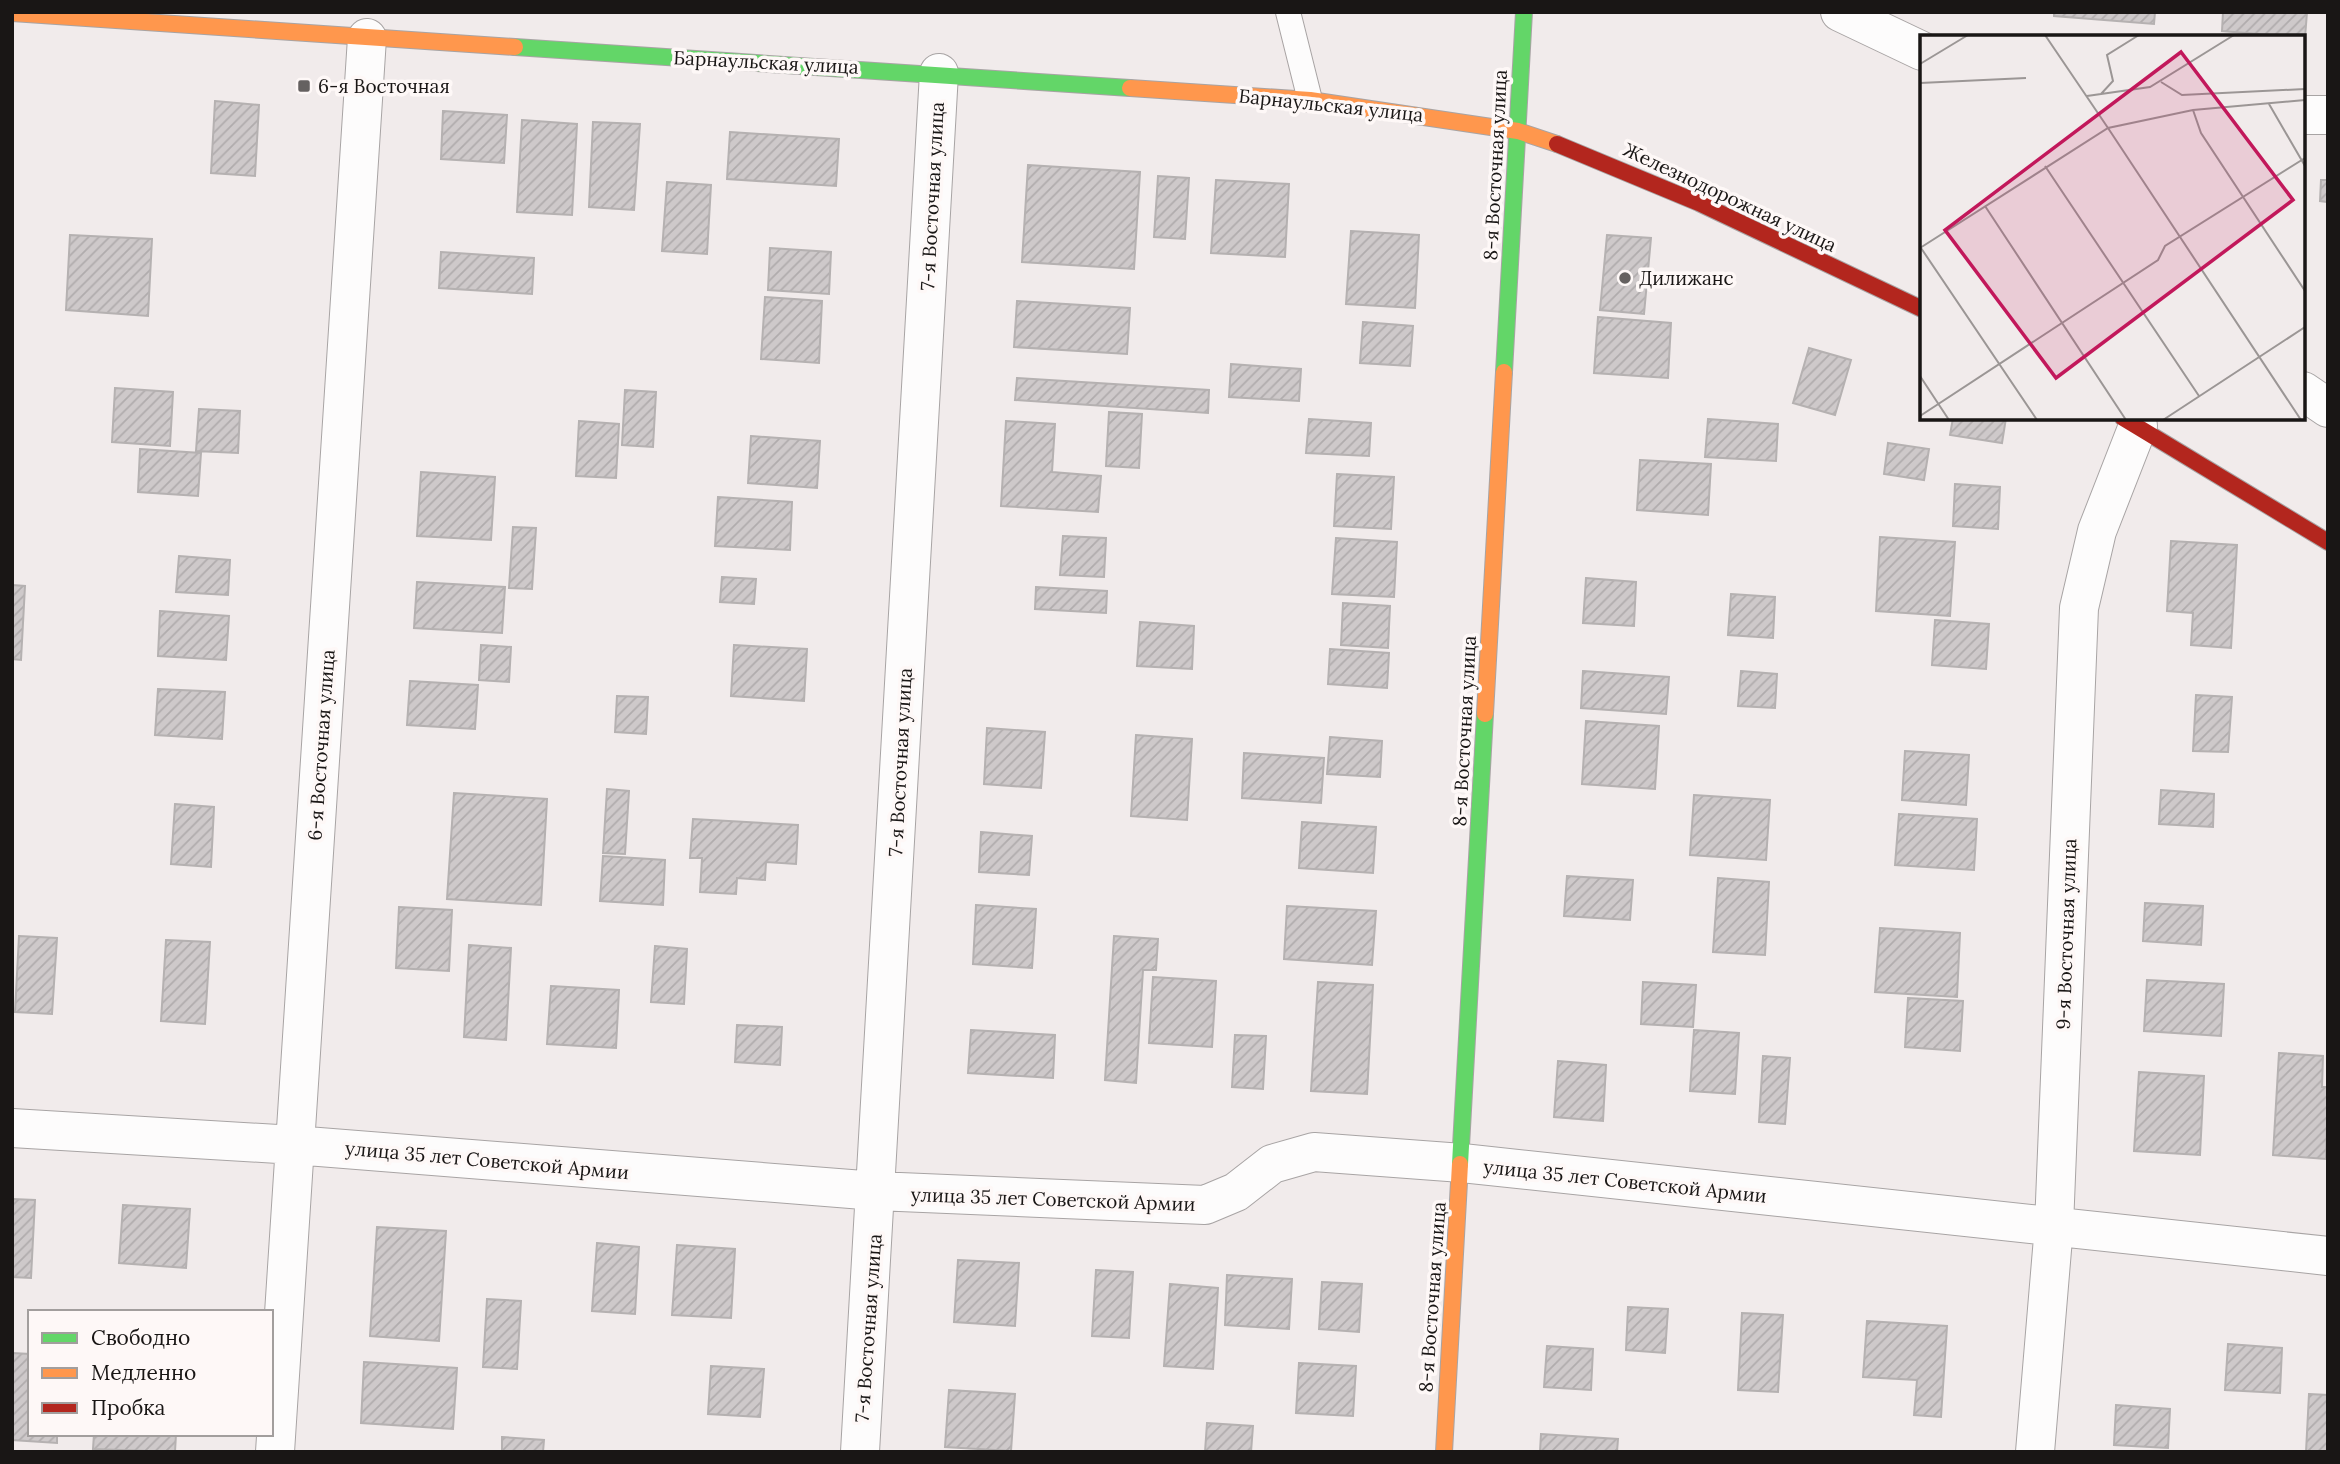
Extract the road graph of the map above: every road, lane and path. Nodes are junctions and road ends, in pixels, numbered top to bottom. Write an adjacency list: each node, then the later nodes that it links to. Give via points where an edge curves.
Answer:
1 (1288, 12): 8 (lane)
2 (1524, 12): 11 (main road, 8-я Восточная улица)
3 (1840, 12): 6 (street)
4 (12, 13): 5 (main road, Барнаульская улица)
5 (367, 38): 7 (main road, Барнаульская улица); 18 (street, 6-я Восточная улица)
6 (1920, 50)
7 (939, 73): 8 (main road, Барнаульская улица); 20 (street, 7-я Восточная улица)
8 (1310, 100): 11 (main road, Барнаульская улица)
9 (2305, 115): 10 (street)
10 (2328, 115)
11 (1518, 131): 12 (main road, Железнодорожная улица, via 1584,153 1699,203); 19 (main road, 8-я Восточная улица)
12 (1920, 309)
13 (2305, 392): 14 (street)
14 (2328, 408)
15 (2131, 422): 16 (main road); 21 (street, 9-я Восточная улица, via 2079,608)
16 (2328, 542)
17 (12, 1128): 18 (street, улица 35 лет Советской Армии)
18 (295, 1145): 20 (street, улица 35 лет Советской Армии); 23 (street, 6-я Восточная улица)
19 (1462, 1163): 20 (street, улица 35 лет Советской Армии, via 1314,1152 1272,1164 1236,1192 1205,1205); 21 (street, улица 35 лет Советской Армии); 25 (main road, 8-я Восточная улица)
20 (876, 1191): 24 (street, 7-я Восточная улица)
21 (2054, 1226): 22 (street, улица 35 лет Советской Армии); 26 (street, 9-я Восточная улица)
22 (2328, 1256)
23 (275, 1452)
24 (860, 1452)
25 (1444, 1452)
26 (2035, 1452)

